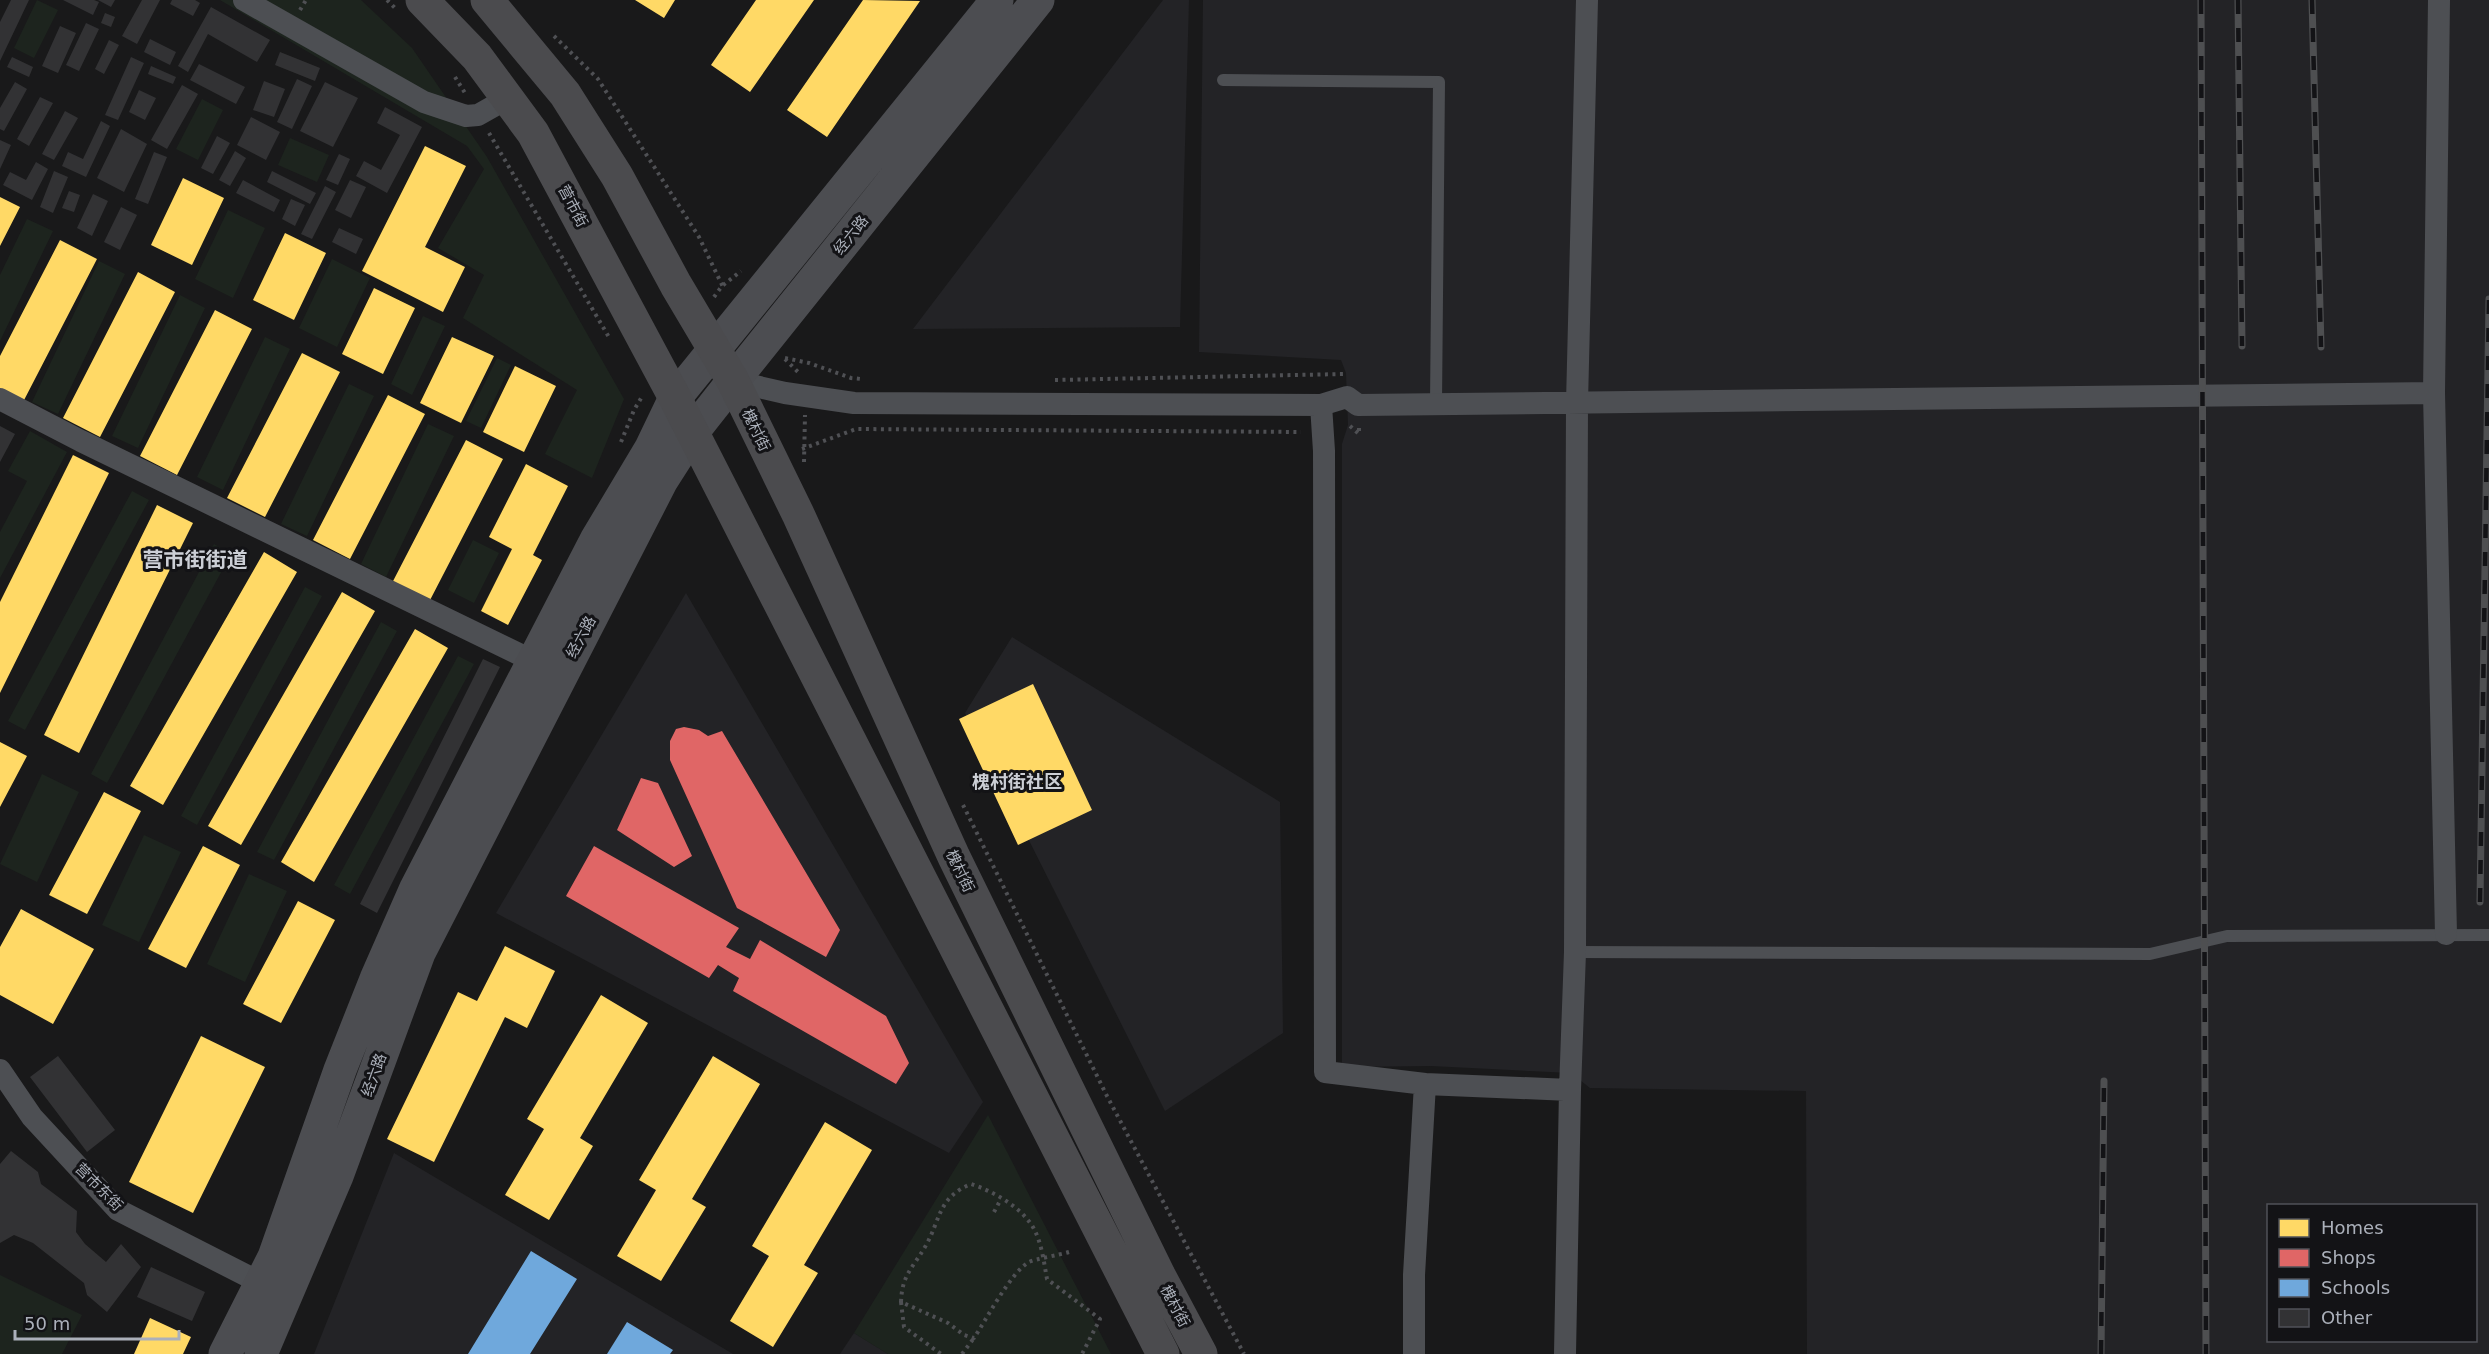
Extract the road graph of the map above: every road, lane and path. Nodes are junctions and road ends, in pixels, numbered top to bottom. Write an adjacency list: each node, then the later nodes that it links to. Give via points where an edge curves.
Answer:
1 (244, 0): 9 (street, via 424,102 466,116 478,115)
2 (422, 0): 9 (main road, 营市街, via 477,57)
3 (487, 0): 10 (main road, via 565,94 617,176)
4 (997, 0): 10 (main road, 经六路)
5 (1038, 0): 16 (main road, 经六路)
6 (1587, 0): 20 (street)
7 (2439, 0): 17 (street)
8 (1223, 80): 21 (lane, via 1438,82)
9 (508, 98): 18 (main road, 营市街, via 533,133)
10 (714, 348): 16 (main road); 18 (main road, 经六路)
11 (791, 350): 12 (path)
12 (784, 358): 14 (path); 16 (path)
13 (1346, 374): 15 (path)
14 (871, 380)
15 (1046, 380)
16 (747, 384): 22 (street, via 854,403); 25 (main road, 经六路); 26 (main road, 槐村街)
17 (2434, 393): 20 (street); 28 (street)
18 (675, 398): 25 (main road, 营市街); 27 (main road, 经六路)
19 (0, 399): 27 (street)
20 (1577, 403): 21 (street); 30 (street)
21 (1436, 404): 22 (street, via 1358,405 1347,398)
22 (1321, 405): 24 (street)
23 (1348, 425): 24 (path)
24 (1322, 432): 26 (path, via 856,429 804,448); 32 (street, via 1325,1072)
25 (692, 434): 42 (main road, 经六路, via 662,480 419,952 337,1176); 46 (main road)
26 (774, 465): 47 (main road, 槐村街, via 954,857)
27 (533, 661): 38 (main road, 经六路, via 416,888 380,969)
28 (2446, 934): 29 (lane); 30 (lane, via 2227,936 2150,954)
29 (2489, 935)
30 (1575, 952): 33 (street)
31 (0, 1070): 38 (street, 营市东街, via 32,1117 118,1209)
32 (1425, 1084): 33 (street); 48 (street, via 1414,1275)
33 (1570, 1090): 49 (street)
34 (1000, 1199): 35 (path); 37 (path, via 1027,1218); 39 (path, via 971,1184 957,1189 944,1204 927,1245 902,1285)
35 (994, 1212)
36 (1070, 1252): 37 (path)
37 (1044, 1259): 40 (path, via 1030,1261 1017,1272); 45 (path, via 1047,1279 1100,1319)
38 (261, 1283): 41 (main road, 经六路)
39 (901, 1302): 40 (path); 43 (path, via 904,1327)
40 (974, 1338): 44 (path)
41 (225, 1354)
42 (261, 1354)
43 (941, 1354)
44 (962, 1354)
45 (1082, 1354)
46 (1162, 1354)
47 (1201, 1354)
48 (1414, 1354)
49 (1565, 1354)

